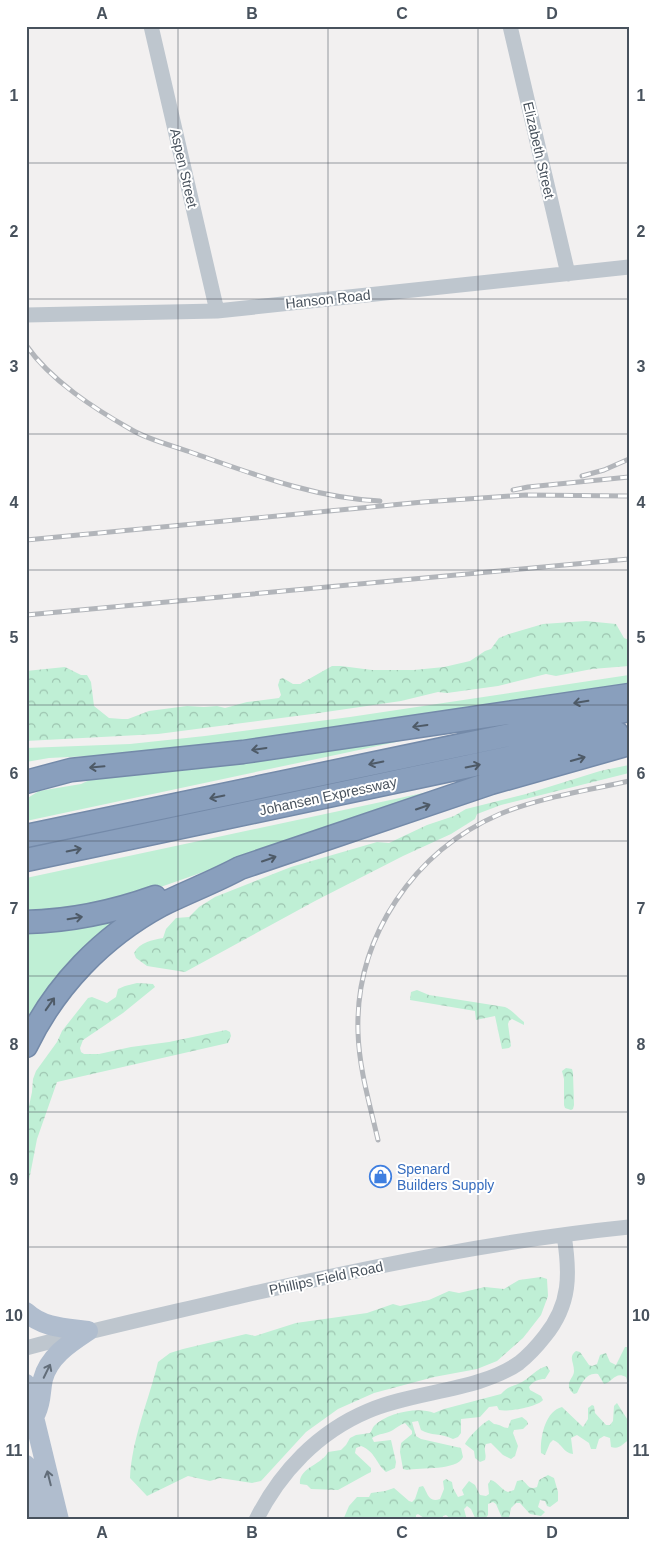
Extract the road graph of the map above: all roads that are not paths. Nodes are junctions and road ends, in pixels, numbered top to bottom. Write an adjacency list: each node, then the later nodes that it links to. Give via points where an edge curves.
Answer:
1 (151, 26): 5 (street, Aspen Street)
2 (510, 26): 4 (street, Elizabeth Street)
3 (629, 267): 4 (street, Hanson Road)
4 (568, 274): 5 (street, Hanson Road)
5 (216, 311): 6 (street, Hanson Road)
6 (26, 315)
7 (629, 695): 11 (highway, one-way to 11, via 243,752)
8 (629, 710): 14 (highway, Johansen Expressway, one-way to 14)
9 (629, 730): 15 (highway, Johansen Expressway, one-way to 9)
10 (629, 744): 16 (highway, one-way to 10, via 491,783)
11 (71, 770): 12 (highway, via 50,766); 13 (highway)
12 (26, 771)
13 (26, 782)
14 (26, 836)
15 (26, 860)
16 (240, 868): 17 (highway, one-way to 16, via 118,909); 18 (highway, one-way to 16, via 66,982 104,944 132,922 162,905)
17 (26, 922)
18 (26, 1046)
19 (629, 1228): 20 (street, Phillips Field Road)
20 (564, 1235): 22 (street, Phillips Field Road, via 391,1263); 29 (street, via 568,1262 564,1302 551,1328 526,1357 490,1378 384,1404 350,1419 322,1437 299,1458 276,1485)
21 (26, 1312): 22 (main road, via 52,1326)
22 (88, 1331): 23 (street, Phillips Field Road); 25 (main road, one-way to 22, via 42,1400 44,1376 49,1366 68,1343)
23 (26, 1348)
24 (26, 1384): 25 (main road)
25 (34, 1417): 28 (main road, one-way to 25)
26 (26, 1464): 27 (main road)
27 (40, 1520)
28 (59, 1520)
29 (256, 1520)

